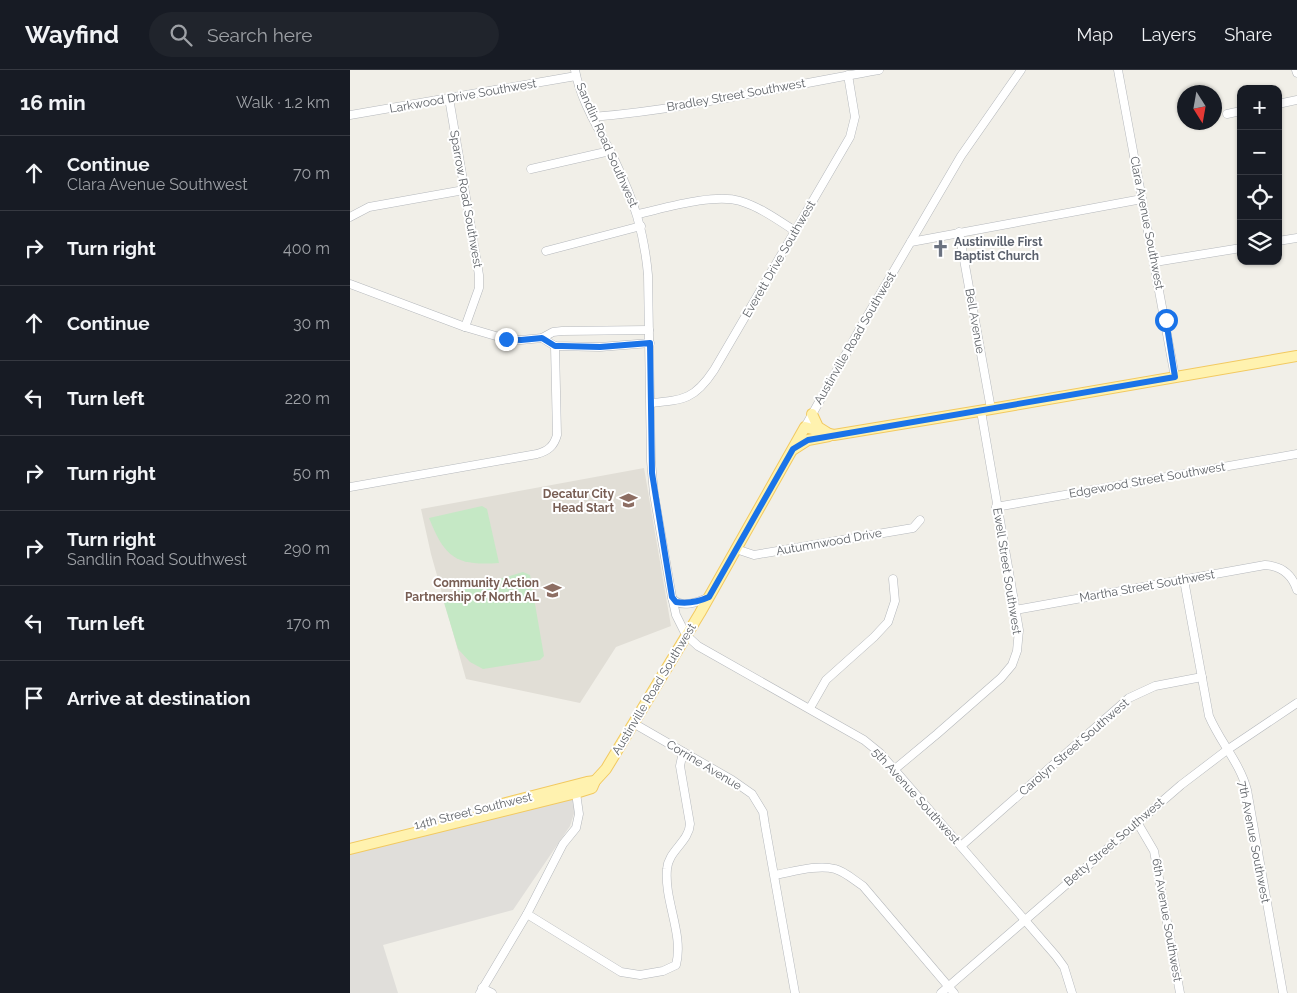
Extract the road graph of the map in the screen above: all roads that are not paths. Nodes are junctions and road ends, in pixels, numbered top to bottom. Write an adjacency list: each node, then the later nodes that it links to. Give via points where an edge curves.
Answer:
1 (879, 70): 5 (street, Bradley Street Southwest)
2 (1021, 70): 24 (street, Austinville Road Southwest, via 961,156)
3 (1118, 70): 16 (street, Clara Avenue Southwest)
4 (576, 73): 6 (street, Larkwood Drive Southwest); 12 (street, Sandlin Road Southwest)
5 (848, 75): 12 (street, Bradley Street Southwest); 20 (street, Everett Drive Southwest, via 855,110 852,131)
6 (449, 98): 11 (street, Larkwood Drive Southwest); 15 (street, Sparrow Road Southwest)
7 (1297, 100): 8 (street)
8 (1282, 103)
9 (1237, 112): 10 (street)
10 (1227, 114)
11 (350, 115)
12 (592, 118): 13 (street, Sandlin Road Southwest)
13 (610, 151): 14 (street); 17 (street, Sandlin Road Southwest)
14 (531, 169)
15 (464, 190): 18 (street, via 369,207); 29 (street, Sparrow Road Southwest, via 479,282)
16 (1142, 199): 21 (street); 27 (street, Clara Avenue Southwest)
17 (638, 214): 19 (street, Sandlin Road Southwest); 20 (street, via 725,198 753,205)
18 (350, 217)
19 (641, 226): 26 (street); 30 (street, Sandlin Road Southwest, via 648,275)
20 (795, 231): 37 (street, Everett Drive Southwest, via 702,387 684,398)
21 (959, 232): 24 (street); 38 (street, Bell Avenue)
22 (1297, 238): 23 (street)
23 (1282, 240)
24 (911, 242): 39 (street, Austinville Road Southwest)
25 (1237, 249): 27 (street)
26 (546, 251)
27 (1155, 262): 36 (street, Clara Avenue Southwest)
28 (350, 284): 29 (street)
29 (465, 327): 32 (street, via 506,339)
30 (649, 330): 31 (street); 33 (street, Sandlin Road Southwest)
31 (562, 331): 32 (street); 34 (street)
32 (542, 338): 34 (street)
33 (650, 343): 34 (street); 37 (street, Sandlin Road Southwest)
34 (558, 346): 44 (street, via 557,435 550,448 544,452)
35 (1297, 356): 36 (main road)
36 (1175, 377): 38 (main road)
37 (651, 403): 51 (street, Sandlin Road Southwest, via 652,473)
38 (986, 410): 41 (main road); 45 (street, Ewell Street Southwest)
39 (812, 414): 40 (street, Austinville Road Southwest); 41 (main road, via 818,427)
40 (805, 427): 41 (main road); 42 (main road, Austinville Road Southwest)
41 (834, 435): 42 (main road, via 808,440)
42 (793, 449): 47 (main road, Austinville Road Southwest)
43 (1297, 454): 45 (street, Edgewood Street Southwest)
44 (350, 487)
45 (996, 507): 53 (street, Ewell Street Southwest)
46 (920, 520): 47 (street, Autumnwood Drive, via 912,528 754,555)
47 (736, 549): 52 (main road, Austinville Road Southwest)
48 (893, 579): 57 (street, via 895,601 888,622 826,680)
49 (1184, 580): 50 (street, Martha Street Southwest, via 1265,565 1279,568 1291,576); 53 (street, Martha Street Southwest); 55 (street, 7th Avenue Southwest)
50 (1297, 590)
51 (672, 597): 52 (street, via 676,602 686,603); 54 (street, Sandlin Road Southwest)
52 (709, 597): 54 (main road, Austinville Road Southwest)
53 (1015, 610): 61 (street, Ewell Street Southwest, via 1019,638 1012,665 996,683)
54 (686, 635): 57 (street, 5th Avenue Southwest, via 698,646); 58 (main road, Austinville Road Southwest)
55 (1202, 677): 59 (street, 7th Avenue Southwest, via 1210,716); 66 (street, Carolyn Street Southwest, via 1155,686 1129,698)
56 (1297, 703): 59 (street, Betty Street Southwest)
57 (810, 708): 61 (street, 5th Avenue Southwest, via 864,740)
58 (633, 723): 60 (street, Corrine Avenue); 62 (main road, Austinville Road Southwest, via 606,769)
59 (1227, 750): 64 (street, Betty Street Southwest); 78 (street, 7th Avenue Southwest, via 1247,790)
60 (683, 752): 68 (street, Corrine Avenue, via 752,794 763,812); 69 (street, via 680,766 690,824 667,868 679,952 676,965 663,972 640,975 622,972)
61 (895, 769): 66 (street, 5th Avenue Southwest)
62 (595, 781): 63 (main road, Austinville Road Southwest, via 592,788); 65 (main road, 14th Street Southwest)
63 (576, 793): 67 (main road, 14th Street Southwest); 69 (street, via 579,814 576,828 563,844)
64 (1137, 822): 70 (street, Betty Street Southwest); 77 (street, 6th Avenue Southwest, via 1154,851)
65 (350, 842)
66 (961, 846): 70 (street, 5th Avenue Southwest)
67 (350, 849)
68 (775, 875): 72 (street, via 814,868 835,869 850,877 863,886); 74 (street, Corrine Avenue)
69 (526, 914): 71 (street)
70 (1025, 920): 72 (street, Betty Street Southwest); 76 (street, 5th Avenue Southwest, via 1064,967)
71 (481, 990): 73 (street)
72 (952, 990): 75 (street, Betty Street Southwest)
73 (492, 993)
74 (795, 993)
75 (941, 993)
76 (1072, 993)
77 (1180, 993)
78 (1283, 993)

